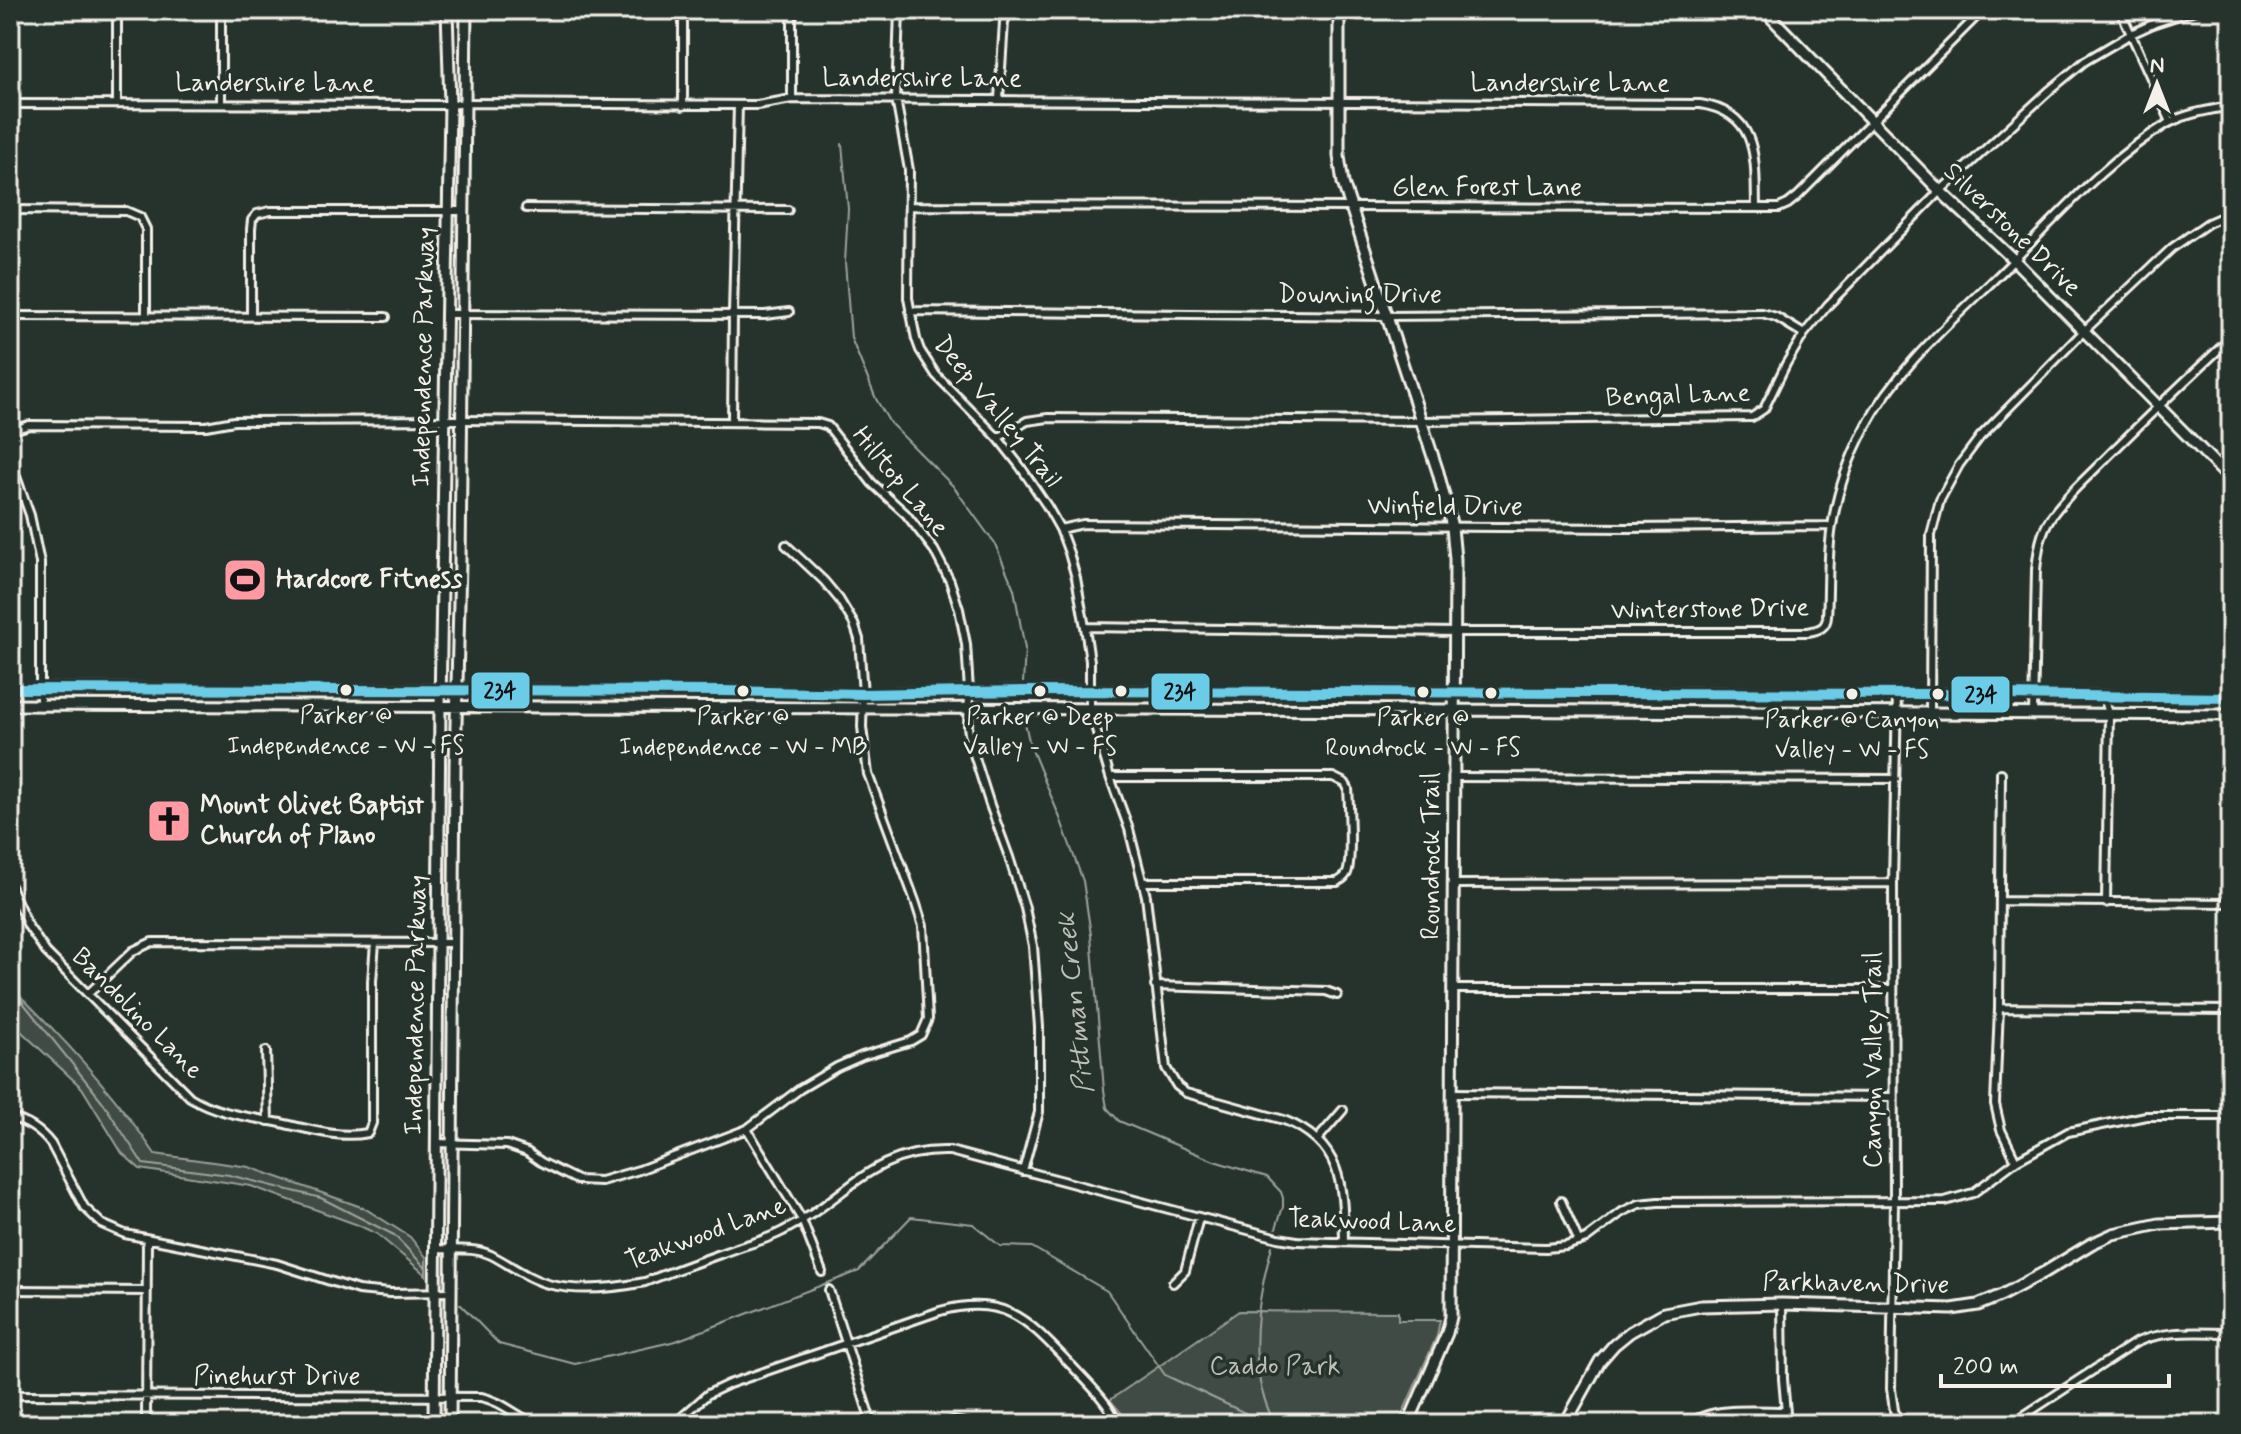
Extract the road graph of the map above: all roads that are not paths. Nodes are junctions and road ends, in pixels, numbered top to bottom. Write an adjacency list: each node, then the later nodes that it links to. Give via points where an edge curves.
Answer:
1 (117, 10): 21 (street)
2 (221, 10): 22 (street)
3 (447, 10): 23 (main road, Independence Parkway)
4 (466, 10): 18 (main road, Independence Parkway)
5 (683, 10): 25 (street)
6 (792, 10): 15 (street)
7 (899, 10): 16 (street, Deep Valley Trail)
8 (1009, 10): 17 (street)
9 (1339, 10): 19 (main road, Roundrock Trail)
10 (1764, 10): 27 (main road, Silverstone Drive)
11 (1983, 10): 27 (street, Glen Forest Lane)
12 (2120, 10): 14 (street)
13 (2195, 10): 14 (street, Bengal Lane)
14 (2131, 34): 28 (street); 29 (street, Bengal Lane, via 2068,74)
15 (792, 99): 16 (street, Landershire Lane); 24 (street, Landershire Lane)
16 (896, 99): 17 (street, Landershire Lane); 30 (street, Deep Valley Trail, via 909,170)
17 (999, 99): 19 (street, Landershire Lane)
18 (466, 103): 23 (street, Landershire Lane); 25 (street, Landershire Lane); 38 (main road, Independence Parkway)
19 (1338, 103): 31 (main road, Roundrock Trail, via 1339,156); 33 (street, Landershire Lane, via 1714,106 1733,116 1749,137)
20 (10, 104): 21 (street, Landershire Lane)
21 (117, 104): 22 (street, Landershire Lane)
22 (221, 104): 23 (street, Landershire Lane)
23 (450, 105): 37 (main road, Independence Parkway)
24 (738, 105): 25 (street, Landershire Lane); 34 (street)
25 (683, 106)
26 (2231, 106): 28 (street, Winterstone Drive)
27 (1872, 120): 29 (main road, Silverstone Drive); 33 (street, Glen Forest Lane, via 1788,204)
28 (2171, 122): 40 (street, Winterstone Drive, via 2110,164)
29 (1940, 191): 40 (main road, Silverstone Drive); 52 (street, Bengal Lane)
30 (909, 206): 31 (street, Glen Forest Lane); 41 (street, Deep Valley Trail)
31 (1350, 207): 33 (street, Glen Forest Lane); 49 (main road, Roundrock Trail)
32 (526, 208): 34 (street)
33 (1756, 208)
34 (735, 209): 36 (street); 45 (street)
35 (10, 210): 47 (street, via 126,211 140,217 146,229)
36 (788, 210)
37 (449, 211): 38 (street); 43 (main road, Independence Parkway); 48 (street, via 257,214 251,229)
38 (465, 211): 44 (main road, Independence Parkway)
39 (2231, 213): 51 (street, via 2186,236)
40 (2014, 260): 51 (main road, Silverstone Drive); 63 (street, Winterstone Drive, via 1889,390 1854,452)
41 (910, 311): 49 (street, Downing Drive); 60 (street, Deep Valley Trail, via 920,350 936,375)
42 (789, 312): 45 (street)
43 (447, 314): 44 (street); 55 (main road, Independence Parkway)
44 (463, 314): 45 (street); 56 (main road, Independence Parkway)
45 (733, 314): 58 (street)
46 (10, 316): 47 (street)
47 (146, 316): 48 (street)
48 (251, 316): 50 (street)
49 (1385, 316): 52 (street, Downing Drive, via 1762,313); 57 (main road, Roundrock Trail)
50 (386, 317)
51 (2084, 331): 54 (main road, Silverstone Drive); 85 (street, via 1980,437 1940,500 1931,535)
52 (1804, 334): 57 (street, Bengal Lane, via 1764,409 1752,417)
53 (2231, 338): 54 (street)
54 (2159, 405): 62 (main road, Silverstone Drive); 86 (street, via 2066,499 2043,531 2036,570)
55 (445, 420): 56 (street, Hilltop Lane); 59 (street, Hilltop Lane, via 29,425); 67 (main road, Independence Parkway)
56 (461, 420): 58 (street, Hilltop Lane); 68 (main road, Independence Parkway)
57 (1422, 421): 60 (street, Bengal Lane, via 1048,418 1027,421); 64 (main road, Roundrock Trail)
58 (732, 422): 79 (street, Hilltop Lane, via 828,426 872,483 906,514 950,581 963,624)
59 (10, 431)
60 (998, 438): 65 (street, Deep Valley Trail)
61 (10, 460): 72 (street, via 40,563)
62 (2231, 480)
63 (1832, 526): 64 (street, Winfield Drive); 70 (street, Winterstone Drive, via 1827,617 1819,630)
64 (1452, 527): 65 (street, Winfield Drive, via 1083,524); 70 (main road, Roundrock Trail)
65 (1060, 529): 69 (street, Deep Valley Trail)
66 (786, 545): 83 (street, via 848,611 859,639)
67 (443, 562): 68 (main road); 75 (main road, Independence Parkway)
68 (460, 562): 76 (main road, Independence Parkway)
69 (1085, 627): 70 (street, Winterstone Drive); 81 (street, Deep Valley Trail)
70 (1456, 632): 82 (main road, Roundrock Trail)
71 (10, 689): 72 (main road)
72 (41, 689): 73 (main road); 91 (street)
73 (207, 690): 74 (main road); 92 (main road)
74 (314, 691): 75 (main road); 93 (main road)
75 (441, 691): 76 (main road); 94 (main road, Independence Parkway)
76 (457, 691): 77 (main road); 95 (main road, Independence Parkway)
77 (585, 691): 78 (main road); 96 (main road)
78 (683, 691): 80 (main road); 97 (main road)
79 (969, 691): 81 (main road); 83 (main road); 100 (street, Hilltop Lane)
80 (772, 692): 83 (main road); 98 (main road)
81 (1090, 692): 82 (main road); 101 (street, Deep Valley Trail)
82 (1456, 693): 84 (main road); 102 (main road, Roundrock Trail)
83 (863, 694): 99 (street)
84 (1897, 694): 85 (main road); 103 (street, Canyon Valley Trail)
85 (1929, 694): 86 (main road); 104 (street)
86 (2033, 696): 87 (main road); 105 (street)
87 (2104, 697): 88 (main road); 106 (street)
88 (2209, 698): 89 (main road); 107 (main road)
89 (2231, 698)
90 (10, 705): 91 (main road)
91 (40, 705): 92 (main road)
92 (207, 706): 93 (main road)
93 (314, 707): 94 (main road)
94 (440, 707): 95 (main road); 113 (main road, Independence Parkway)
95 (456, 708): 96 (main road); 114 (main road, Independence Parkway)
96 (586, 708): 97 (main road)
97 (683, 708): 98 (main road)
98 (771, 708): 99 (main road)
99 (863, 709): 100 (main road); 139 (street, via 868,774 923,926 928,1019 921,1035 837,1067)
100 (967, 709): 101 (main road); 144 (street, Hilltop Lane, via 971,745 1033,946 1039,1112)
101 (1090, 709): 102 (main road); 110 (street, Deep Valley Trail)
102 (1456, 710): 103 (main road); 111 (main road, Roundrock Trail)
103 (1897, 712): 104 (main road); 112 (street, Canyon Valley Trail)
104 (1930, 713): 105 (main road)
105 (2033, 714): 106 (main road)
106 (2109, 714): 107 (main road); 120 (street)
107 (2208, 715): 108 (main road)
108 (2231, 715)
109 (2001, 773): 119 (street)
110 (1110, 777): 115 (street, Deep Valley Trail); 115 (street, via 1333,777 1348,788 1348,871 1337,882)
111 (1455, 777): 112 (street); 117 (main road, Roundrock Trail)
112 (1896, 779): 116 (street, Canyon Valley Trail)
113 (439, 830): 114 (main road); 123 (main road, Independence Parkway)
114 (455, 831): 124 (main road, Independence Parkway)
115 (1142, 882): 125 (street, Deep Valley Trail)
116 (1893, 883): 117 (street); 127 (street, Canyon Valley Trail)
117 (1454, 884): 126 (main road, Roundrock Trail)
118 (10, 888): 128 (street, Bandolino Lane, via 36,939)
119 (2000, 901): 120 (street); 130 (street)
120 (2106, 903): 121 (street)
121 (2231, 903)
122 (375, 943): 123 (street); 128 (street, via 152,942 133,951); 138 (street, Bandolino Lane, via 368,1133 328,1133)
123 (438, 943): 124 (street); 141 (main road, Independence Parkway)
124 (455, 943): 142 (main road, Independence Parkway)
125 (1155, 986): 129 (street); 140 (street, Deep Valley Trail, via 1166,1068 1177,1086 1297,1125)
126 (1453, 989): 127 (street); 133 (main road, Roundrock Trail)
127 (1893, 989): 134 (street, Canyon Valley Trail)
128 (88, 994): 138 (street, Bandolino Lane, via 190,1097 217,1110)
129 (1337, 995)
130 (1999, 1008): 131 (street); 143 (street, via 1995,1104)
131 (2231, 1010)
132 (266, 1051): 138 (street)
133 (1452, 1093): 134 (street); 153 (main road, Roundrock Trail)
134 (1893, 1097): 146 (street, Canyon Valley Trail)
135 (1343, 1110): 140 (street)
136 (2231, 1116): 143 (street, Teakwood Lane, via 2118,1120 2068,1132)
137 (10, 1117): 150 (street, via 36,1128 51,1144 92,1216 112,1229)
138 (268, 1121)
139 (747, 1129): 142 (street, via 601,1181 577,1180 507,1145); 148 (street)
140 (1317, 1140): 151 (street, Deep Valley Trail, via 1338,1171)
141 (436, 1143): 142 (street); 154 (main road, Independence Parkway)
142 (453, 1143): 155 (main road, Independence Parkway)
143 (2016, 1161): 146 (street, Teakwood Lane, via 1960,1198)
144 (1023, 1171): 147 (street, Teakwood Lane); 148 (street, Teakwood Lane, via 950,1151 907,1154 871,1171)
145 (1561, 1201): 152 (street)
146 (1894, 1202): 152 (street, Teakwood Lane, via 1639,1204); 164 (street, Canyon Valley Trail)
147 (1199, 1218): 151 (street, Teakwood Lane, via 1278,1238); 157 (street, via 1185,1271)
148 (802, 1220): 155 (street, Teakwood Lane, via 775,1235 645,1282 598,1289 553,1286 490,1254); 156 (street)
149 (2231, 1222): 164 (main road, Parkhaven Drive, via 2159,1224 2113,1234 1978,1305)
150 (147, 1239): 160 (street); 161 (street, via 277,1264 358,1290)
151 (1344, 1242): 153 (street, Teakwood Lane)
152 (1579, 1242): 153 (street, Teakwood Lane, via 1546,1248)
153 (1451, 1245): 183 (main road, Roundrock Trail, via 1451,1317)
154 (435, 1249): 155 (street, Teakwood Lane); 161 (main road, Independence Parkway)
155 (452, 1250): 162 (main road, Independence Parkway)
156 (822, 1272)
157 (1173, 1283)
158 (10, 1290): 160 (street)
159 (829, 1290): 166 (street)
160 (147, 1291): 168 (street)
161 (435, 1292): 162 (street); 169 (main road, Independence Parkway)
162 (451, 1292): 170 (main road, Independence Parkway)
163 (1782, 1304): 164 (main road, Parkhaven Drive); 171 (street); 184 (main road, Parkhaven Drive, via 1692,1307 1646,1321 1600,1361)
164 (1891, 1307): 187 (street, Canyon Valley Trail, via 1891,1389)
165 (2231, 1333): 188 (street, via 2151,1336)
166 (846, 1343): 178 (street, via 718,1389); 179 (street); 182 (street, via 954,1307 1004,1310 1039,1332 1108,1406)
167 (10, 1395): 168 (street, Pinehurst Drive)
168 (146, 1396): 169 (street, Pinehurst Drive); 173 (street)
169 (434, 1397): 170 (street, Pinehurst Drive); 174 (main road, Independence Parkway)
170 (450, 1397): 172 (street, Pinehurst Drive, via 489,1398); 175 (main road, Independence Parkway)
171 (1785, 1411): 185 (street, via 1706,1414); 186 (street)
172 (515, 1414): 176 (street); 177 (street, Pinehurst Drive)
173 (146, 1424)
174 (434, 1424)
175 (450, 1424)
176 (515, 1424)
177 (536, 1424)
178 (674, 1424)
179 (872, 1424)
180 (938, 1424): 181 (street)
181 (971, 1424)
182 (1118, 1424)
183 (1408, 1424)
184 (1565, 1424)
185 (1690, 1424)
186 (1787, 1424)
187 (1899, 1424)
188 (2011, 1424)

